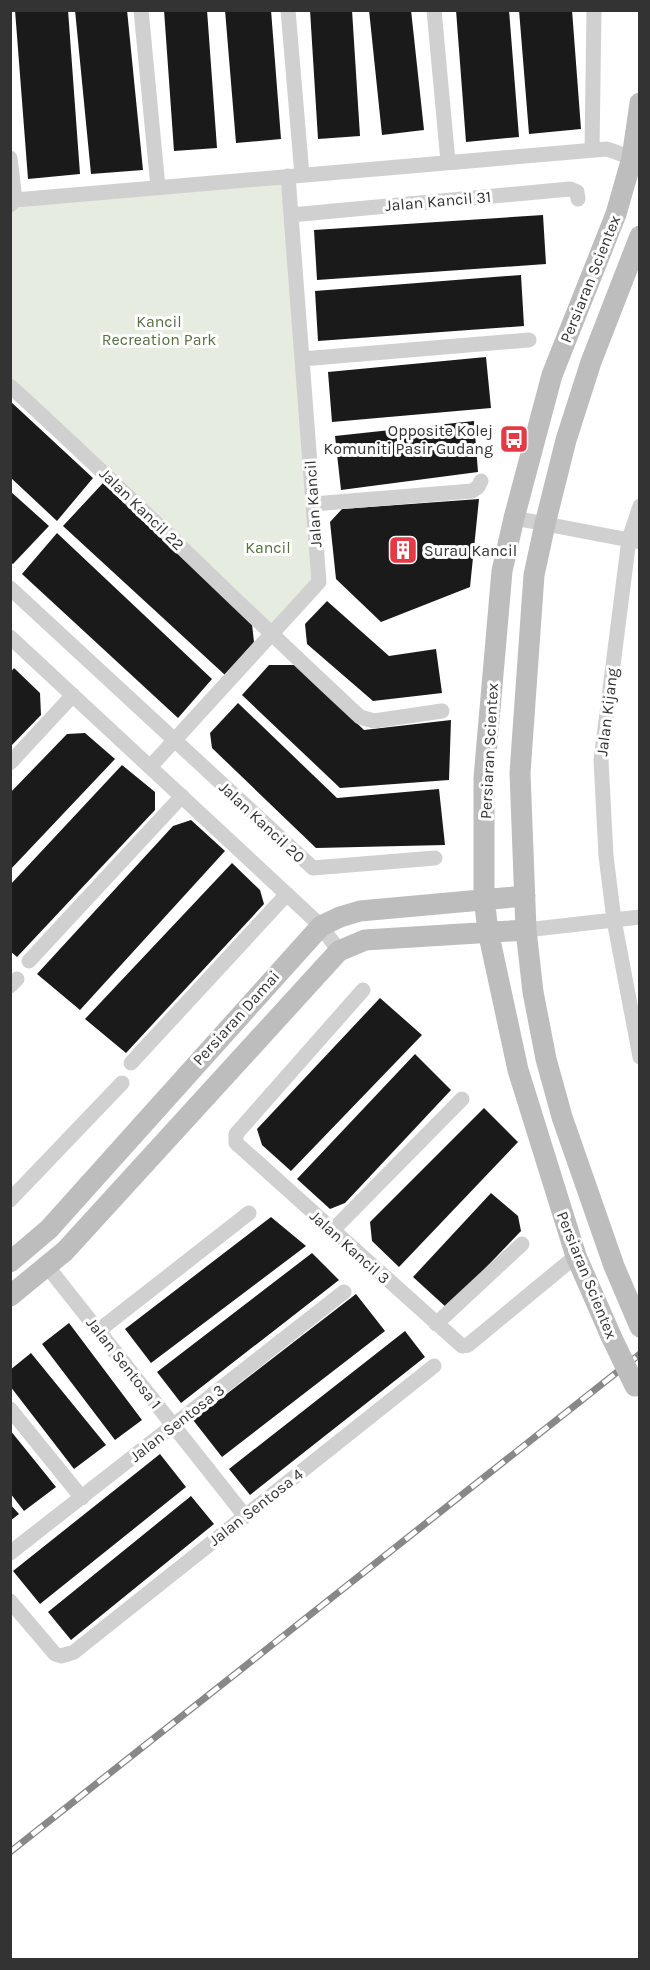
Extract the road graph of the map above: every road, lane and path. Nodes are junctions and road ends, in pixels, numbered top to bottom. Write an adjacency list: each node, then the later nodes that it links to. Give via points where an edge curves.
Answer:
1 (141, 10): 11 (street)
2 (288, 10): 10 (street, Jalan Kancil)
3 (434, 10): 9 (street)
4 (594, 10): 6 (street)
5 (639, 103): 8 (main road, Persiaran Scientex)
6 (592, 150): 8 (street, via 607,149); 9 (street)
7 (10, 158): 13 (street)
8 (632, 158): 22 (main road, Persiaran Scientex, via 616,214 552,375)
9 (447, 162): 10 (street)
10 (295, 176): 11 (street); 14 (street, Jalan Kancil)
11 (158, 187): 13 (street)
12 (578, 199): 14 (street, Jalan Kancil 31, via 577,192 570,189)
13 (13, 202)
14 (291, 215): 17 (street, Jalan Kancil)
15 (639, 236): 23 (main road, Persiaran Scientex, via 591,362)
16 (529, 340): 17 (street)
17 (302, 358): 20 (street, Jalan Kancil)
18 (10, 386): 26 (street, Jalan Kancil 22, via 104,471)
19 (481, 480): 20 (street, via 472,491)
20 (313, 504): 26 (street, Jalan Kancil, via 319,582)
21 (639, 506): 24 (street, Jalan Kijang)
22 (514, 518): 23 (street); 37 (main road, Persiaran Scientex, via 502,571 484,778)
23 (545, 524): 24 (street); 36 (main road, Persiaran Scientex, via 534,575 520,773)
24 (634, 540): 39 (street, Jalan Kijang, via 601,760)
25 (10, 588): 30 (street, Jalan Kancil 20)
26 (271, 635): 29 (street, Jalan Kancil 22, via 367,721); 30 (street, Jalan Kancil)
27 (10, 637): 28 (street)
28 (73, 695): 31 (street); 32 (street)
29 (442, 711)
30 (174, 740): 32 (street, Jalan Kancil); 34 (street, Jalan Kancil 20, via 313,868)
31 (10, 763)
32 (150, 767): 33 (street)
33 (182, 796): 35 (street); 44 (street)
34 (435, 858)
35 (287, 894): 40 (street); 47 (street)
36 (525, 896): 37 (main road, Persiaran Damai); 41 (main road, Persiaran Scientex)
37 (484, 898): 40 (main road, Persiaran Damai, via 360,911); 42 (main road, Persiaran Scientex)
38 (639, 917): 39 (street)
39 (614, 920): 41 (street); 46 (street, Jalan Kijang)
40 (321, 926): 43 (street); 55 (main road, Persiaran Damai, via 49,1229)
41 (526, 930): 42 (main road, Persiaran Damai); 59 (main road, Persiaran Scientex, via 533,992 561,1117)
42 (488, 931): 43 (main road, Persiaran Damai, via 365,940); 54 (main road, Persiaran Scientex, via 518,1070)
43 (339, 951): 56 (main road, Persiaran Damai, via 65,1251)
44 (29, 961)
45 (363, 990): 52 (street, Jalan Kancil 3, via 234,1140)
46 (639, 1057)
47 (131, 1063)
48 (122, 1083): 50 (street)
49 (462, 1099): 52 (street)
50 (10, 1200)
51 (249, 1213): 61 (street)
52 (332, 1231): 60 (street, Jalan Kancil 3)
53 (522, 1244): 60 (street)
54 (576, 1256): 60 (street, Jalan Kancil 3, via 468,1344 455,1342); 63 (main road, Persiaran Scientex, bridge)
55 (10, 1262)
56 (47, 1266): 58 (main road, Persiaran Damai); 61 (street, Jalan Sentosa 1)
57 (344, 1292): 65 (street, Jalan Sentosa 3)
58 (10, 1296)
59 (636, 1320)
60 (436, 1324)
61 (98, 1331): 65 (street, Jalan Sentosa 1)
62 (434, 1366): 67 (street, Jalan Sentosa 4)
63 (637, 1390)
64 (10, 1409): 66 (street)
65 (174, 1426): 66 (street, Jalan Sentosa 3); 67 (street, Jalan Sentosa 1)
66 (82, 1498): 68 (street, Jalan Sentosa 3)
67 (245, 1516): 69 (street, Jalan Sentosa 4, via 68,1655 55,1653)
68 (10, 1553)
69 (10, 1601)

